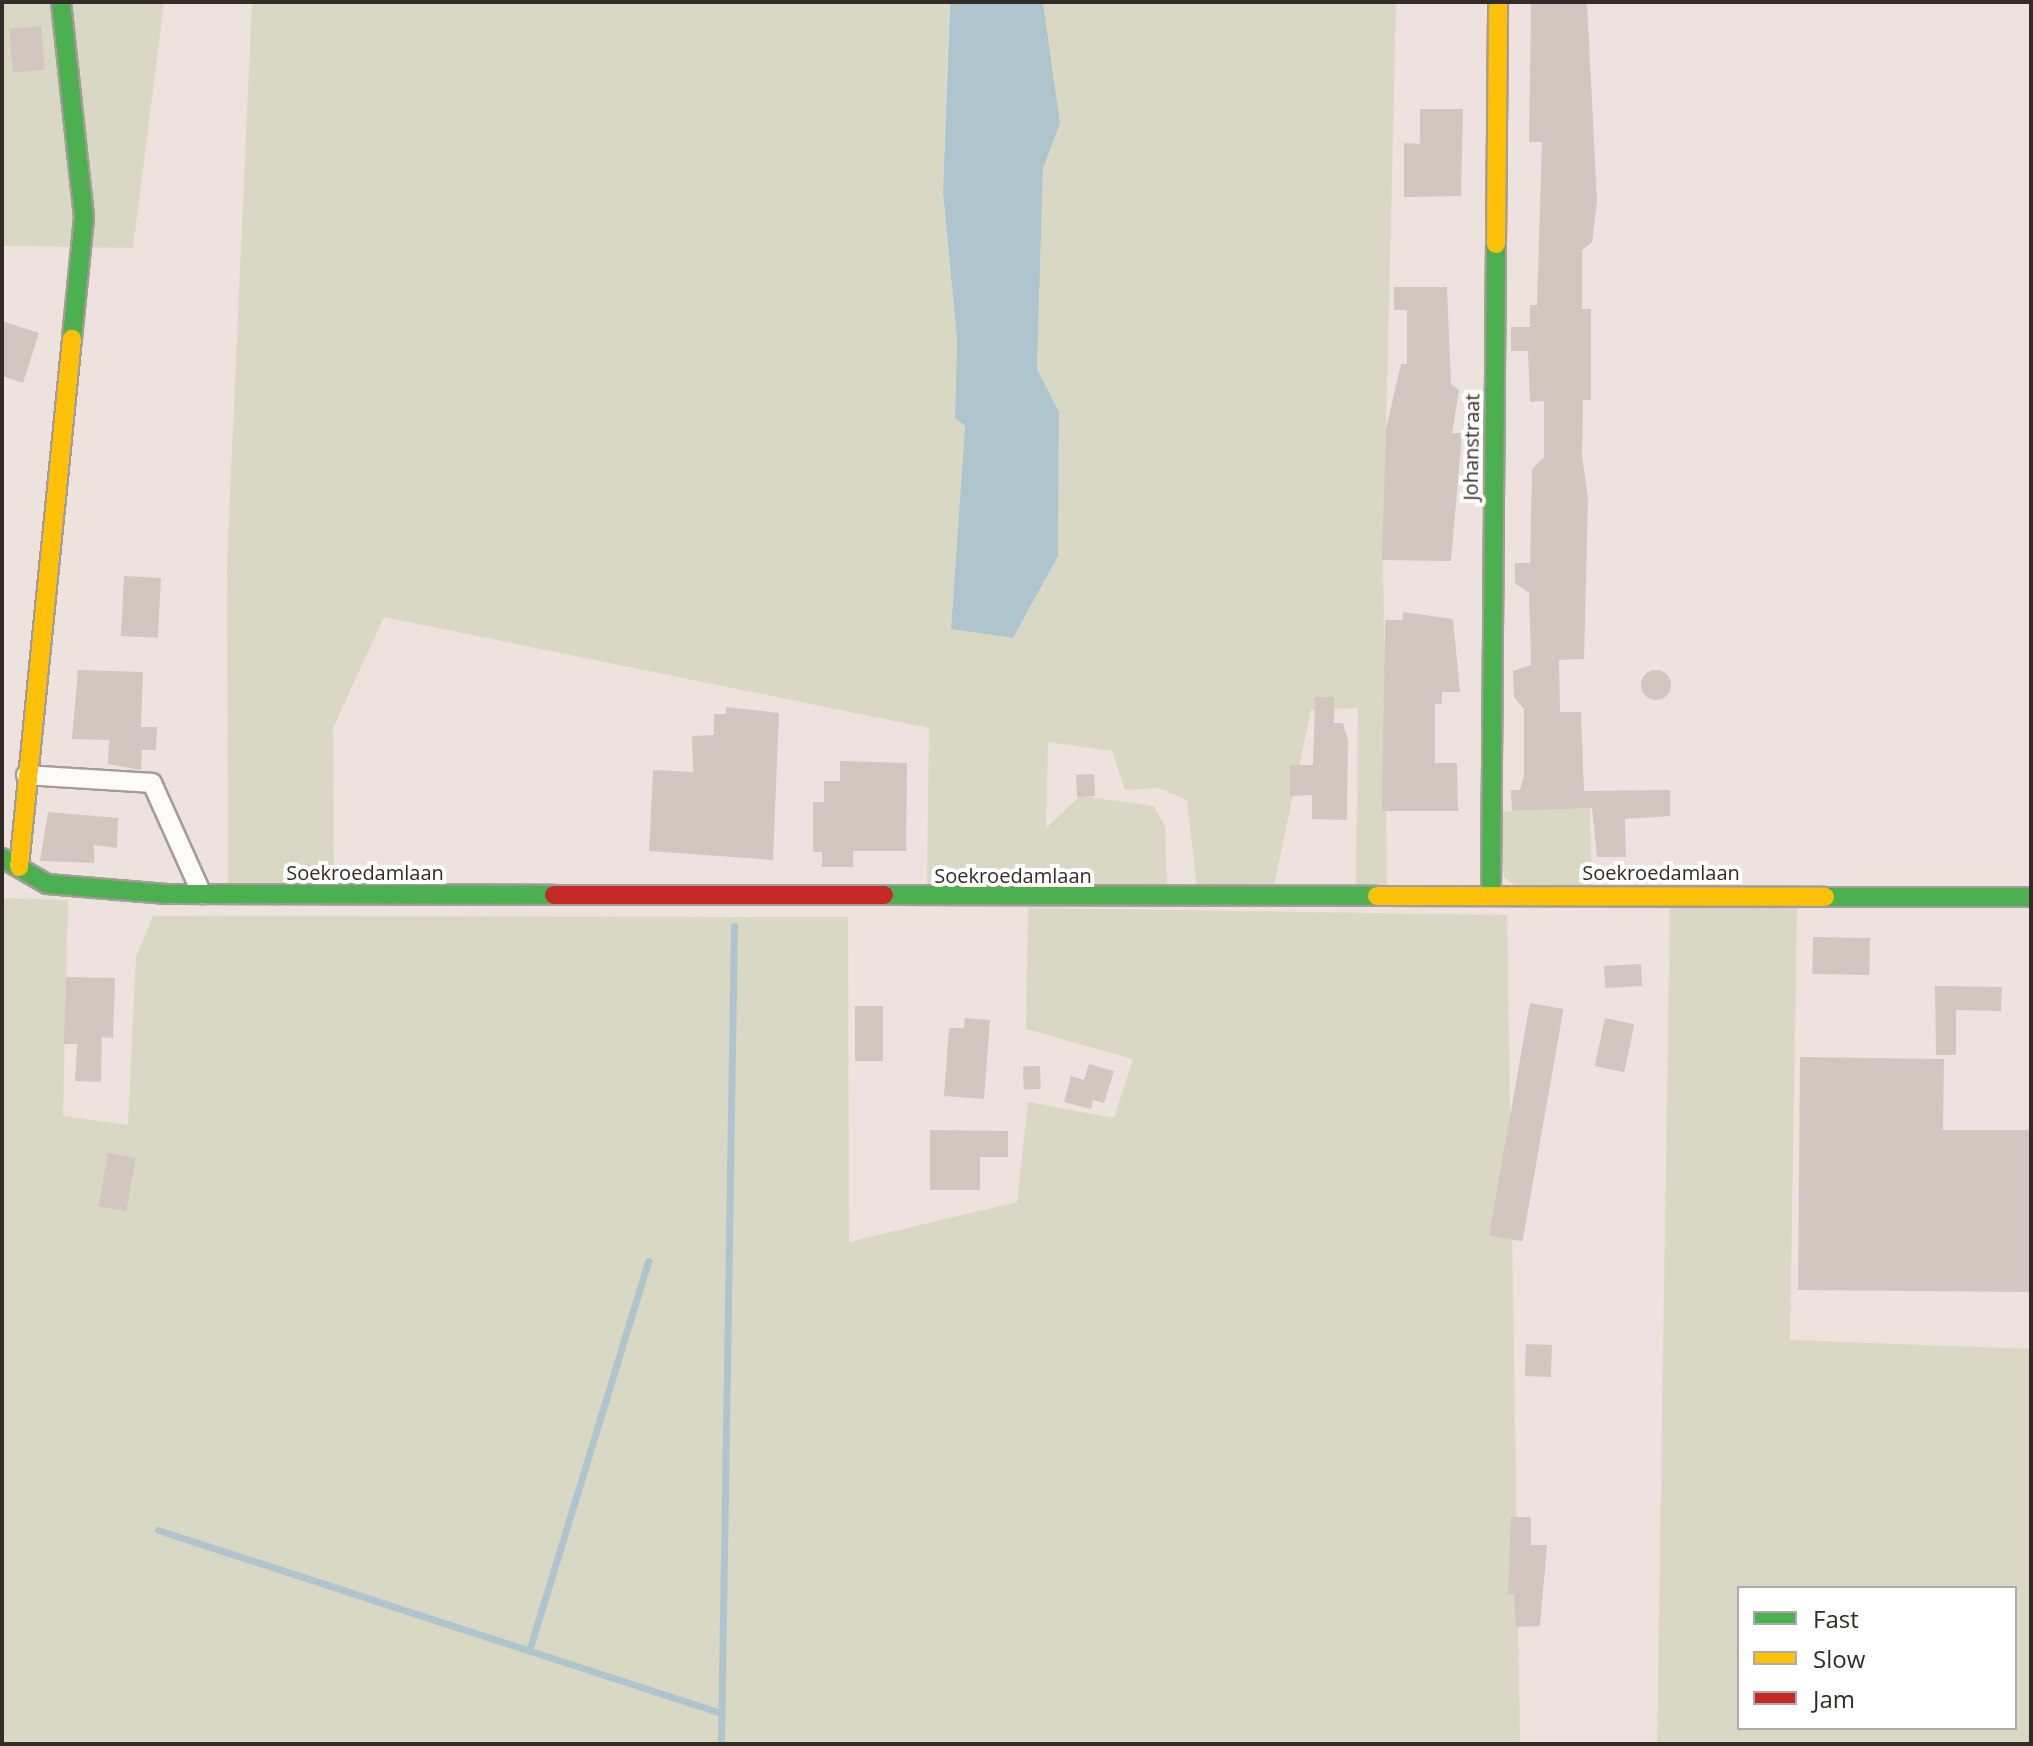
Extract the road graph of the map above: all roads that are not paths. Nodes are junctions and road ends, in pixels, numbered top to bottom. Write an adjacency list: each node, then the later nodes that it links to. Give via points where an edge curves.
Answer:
1 (61, 2): 3 (street, via 84,218)
2 (1498, 2): 5 (street, Johanstraat)
3 (26, 775): 4 (street); 6 (street, via 152,783)
4 (10, 862): 6 (street, Soekroedamlaan, via 67,888)
5 (1491, 893): 6 (street, Soekroedamlaan); 7 (street, Soekroedamlaan)
6 (202, 894)
7 (2031, 897)

